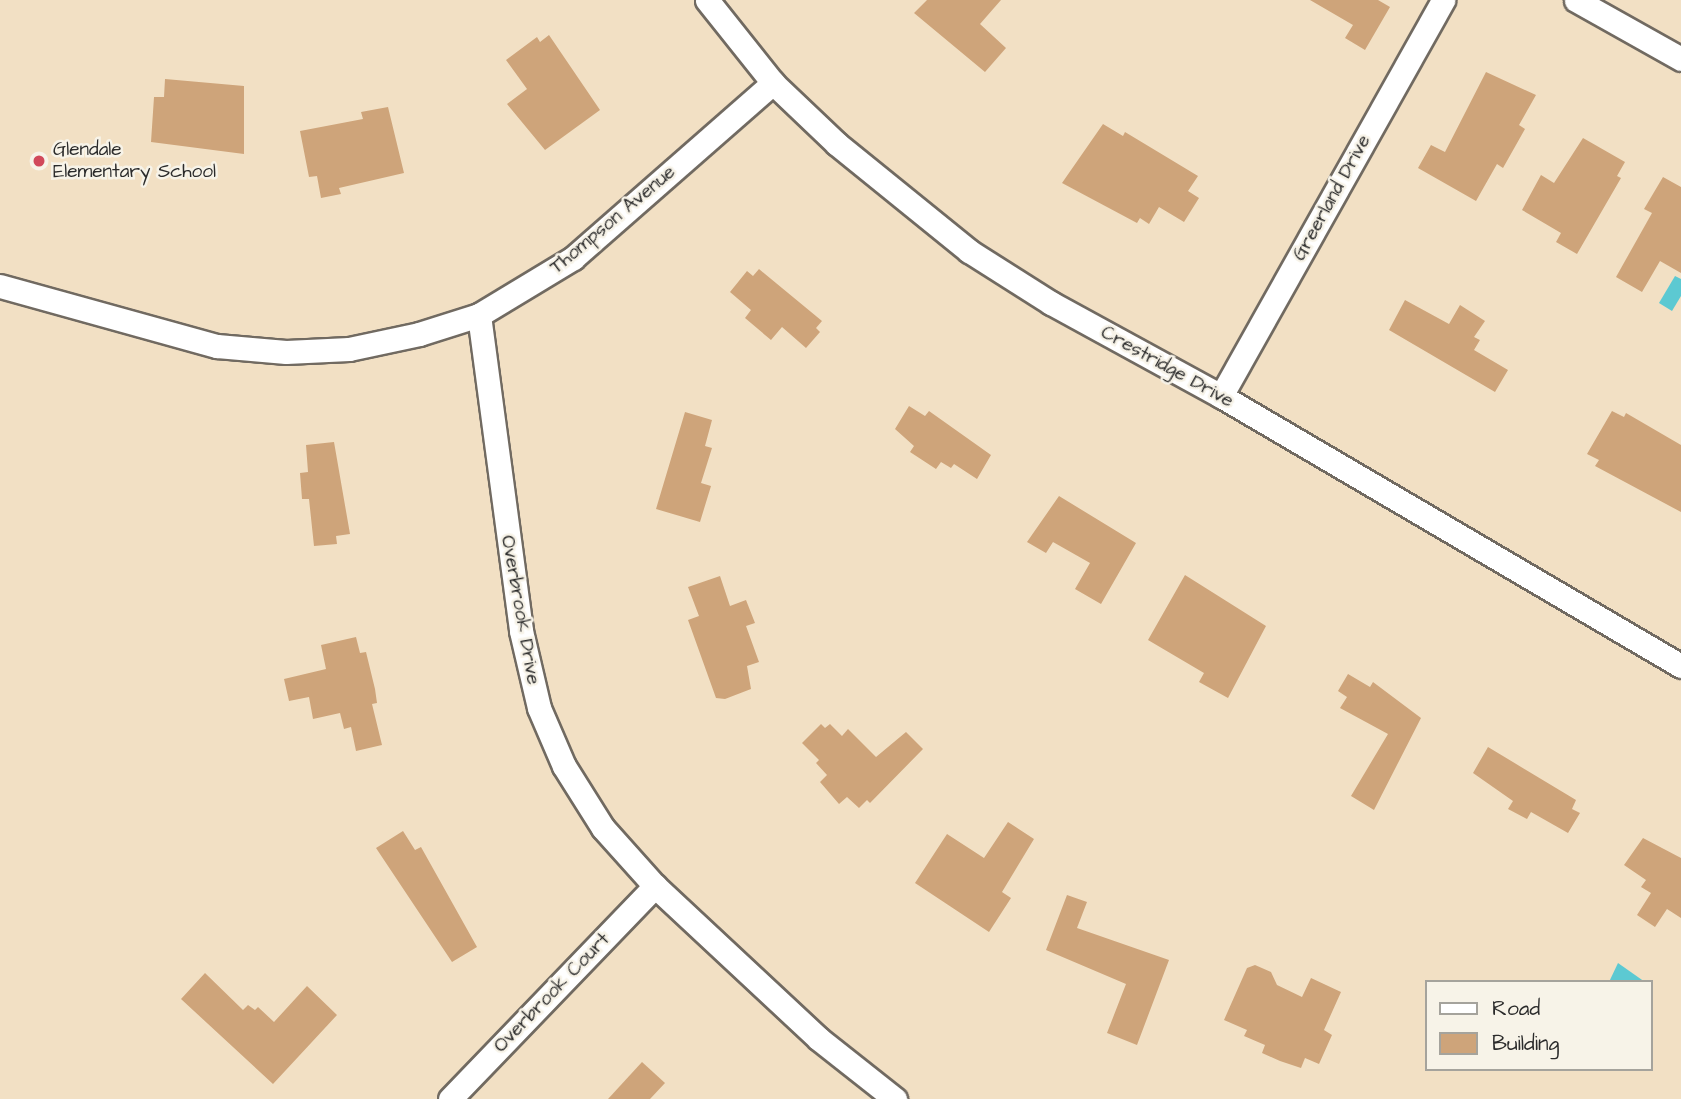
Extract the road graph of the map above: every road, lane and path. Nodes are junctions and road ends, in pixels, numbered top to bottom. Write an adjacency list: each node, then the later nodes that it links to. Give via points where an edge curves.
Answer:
1 (707, 0): 5 (street, Crestridge Drive)
2 (1443, 0): 8 (street, Greerland Drive)
3 (1576, 0): 4 (street)
4 (1681, 59)
5 (773, 83): 7 (street, Thompson Avenue, via 573,258); 8 (street, Crestridge Drive, via 848,152 970,251 1051,303)
6 (0, 286): 7 (street, Thompson Avenue, via 216,346 285,352 371,345)
7 (479, 314): 10 (street, Overbrook Drive, via 514,594 539,708 583,800)
8 (1221, 396): 9 (street, Crestridge Drive)
9 (1681, 666)
10 (655, 886): 11 (street, Overbrook Court); 12 (street, Overbrook Drive, via 819,1039)
11 (450, 1099)
12 (895, 1099)

